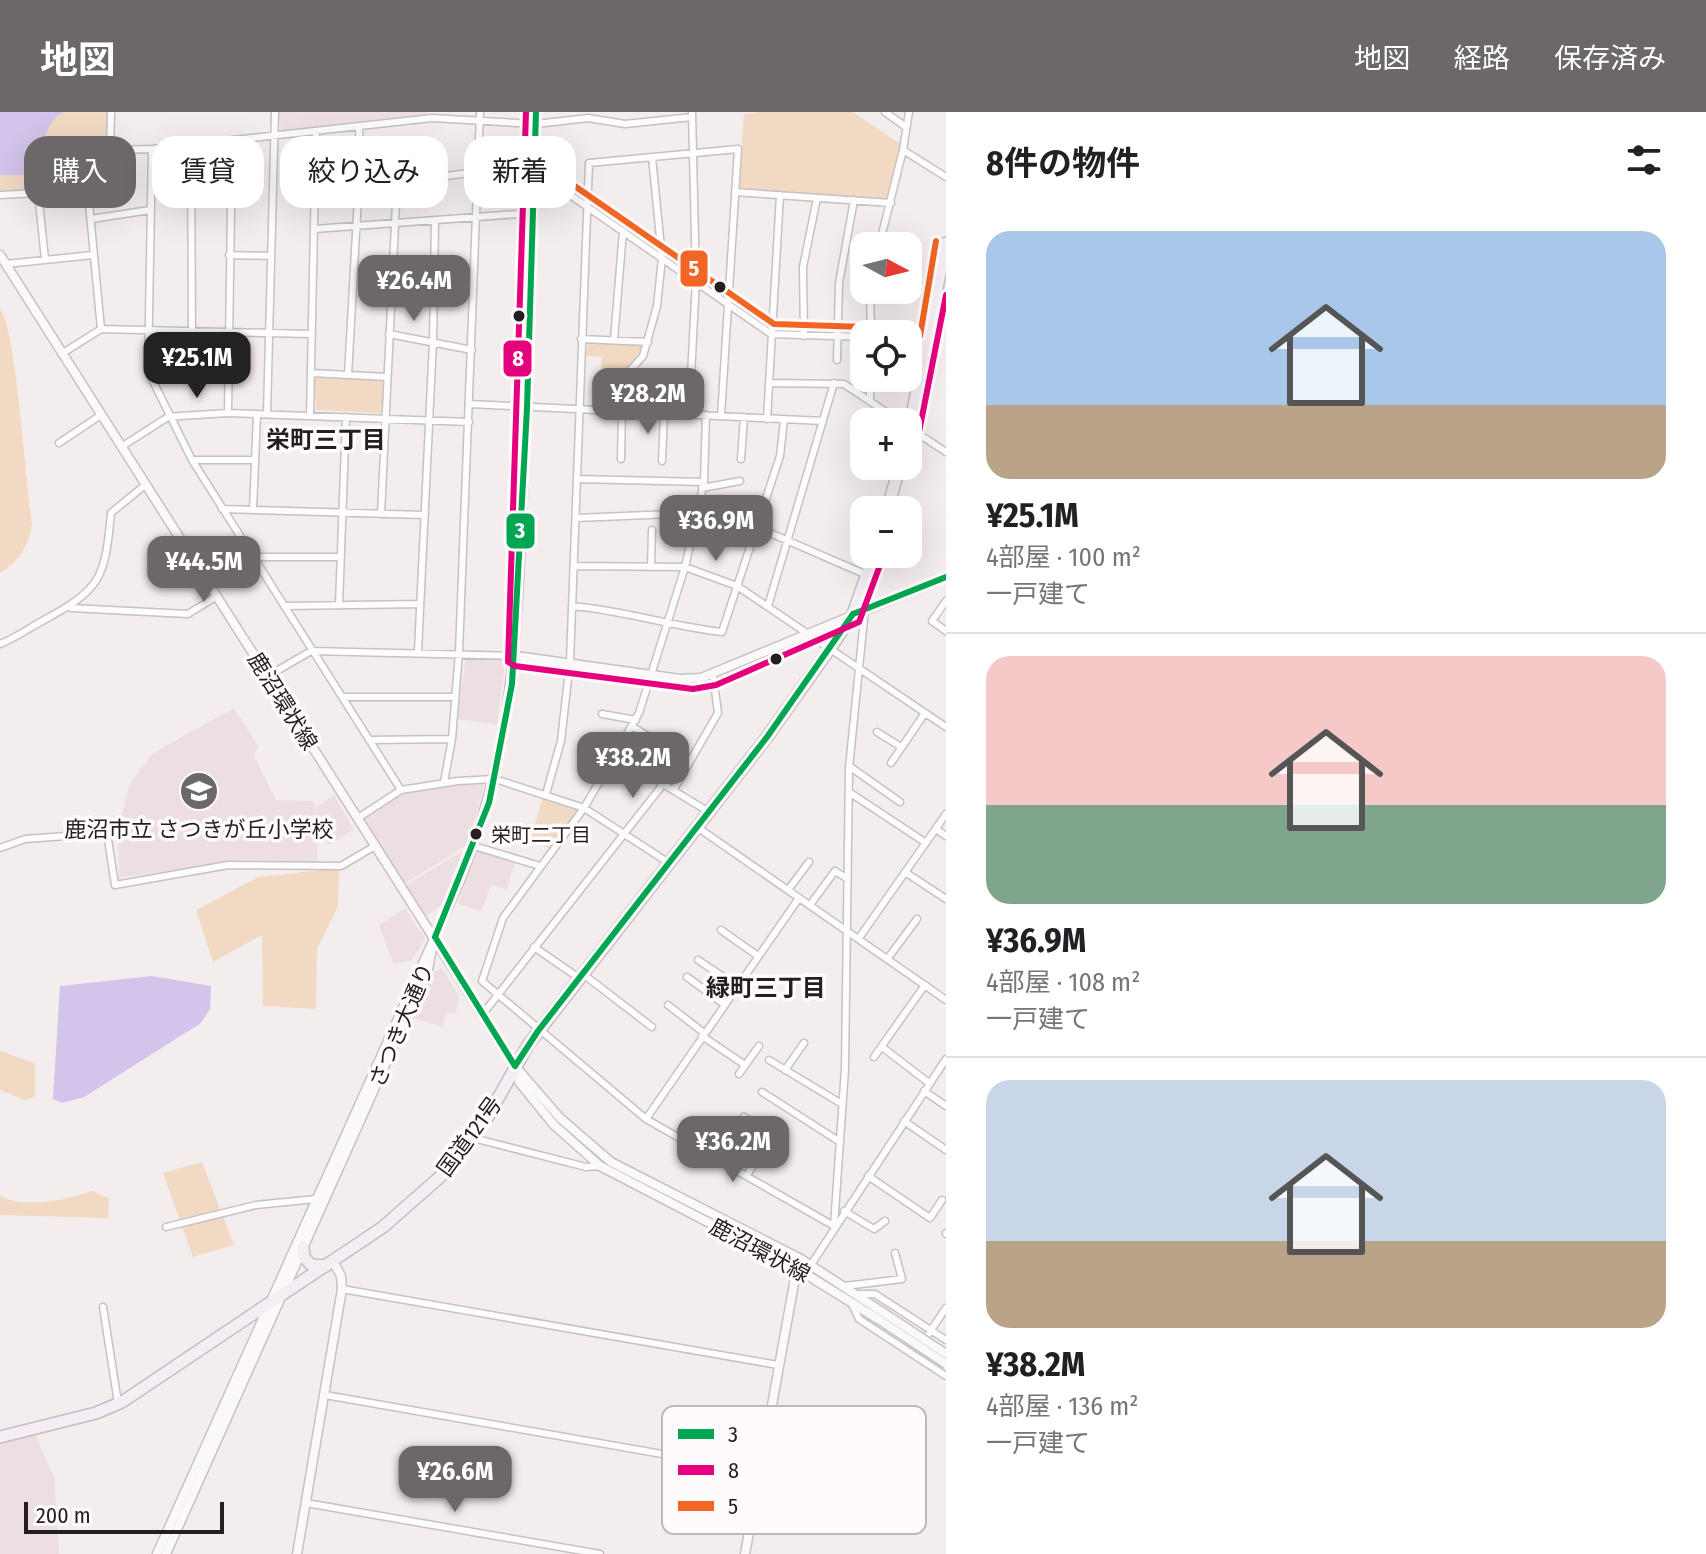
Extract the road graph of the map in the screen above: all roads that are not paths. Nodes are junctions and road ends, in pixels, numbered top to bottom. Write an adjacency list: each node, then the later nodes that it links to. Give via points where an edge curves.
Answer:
1 (111, 112): 16 (street, via 110,150)
2 (275, 112): 12 (street)
3 (536, 112): 8 (street)
4 (885, 112): 10 (street)
5 (909, 112): 10 (street)
6 (692, 114): 8 (street, via 625,124 588,118); 18 (street)
7 (480, 115): 8 (street); 9 (street); 13 (street)
8 (536, 124): 14 (street)
9 (359, 126): 11 (street); 41 (street)
10 (906, 127): 17 (street)
11 (316, 131): 12 (street); 42 (street)
12 (277, 136): 15 (street); 49 (street)
13 (478, 136)
14 (535, 136)
15 (264, 137)
16 (152, 149): 35 (street)
17 (903, 150): 21 (street); 28 (street)
18 (695, 151): 19 (street); 22 (street, via 738,149); 54 (street)
19 (652, 157): 29 (street, via 589,163); 50 (street)
20 (464, 174): 40 (street, via 397,183)
21 (946, 177)
22 (735, 192): 24 (street); 55 (street)
23 (0, 195): 51 (street, via 38,193)
24 (780, 195): 26 (street); 63 (street)
25 (576, 198): 29 (street)
26 (817, 198): 27 (street); 64 (street, via 803,267)
27 (854, 200): 28 (street); 65 (street, via 839,283)
28 (891, 203): 44 (street)
29 (587, 205): 43 (street); 69 (street)
30 (90, 208): 38 (street)
31 (191, 208): 58 (street)
32 (230, 208): 48 (street)
33 (474, 208): 37 (street)
34 (532, 208): 36 (street)
35 (150, 210): 38 (street); 57 (street)
36 (532, 213): 37 (street); 88 (street)
37 (474, 217): 39 (street); 73 (street)
38 (91, 219): 47 (street)
39 (435, 220): 40 (street); 71 (street)
40 (394, 223): 41 (street); 62 (street)
41 (354, 226): 42 (street); 79 (street)
42 (314, 229): 61 (street)
43 (623, 231): 50 (street); 70 (street)
44 (883, 232)
45 (946, 243): 52 (highway)
46 (0, 255): 53 (street, 鹿沼環状線)
47 (93, 255): 51 (street); 56 (street)
48 (229, 255): 49 (street); 59 (street)
49 (271, 256): 60 (street)
50 (662, 258): 54 (street); 72 (street)
51 (45, 259): 53 (street)
52 (944, 263): 68 (highway)
53 (6, 264): 74 (street, 鹿沼環状線)
54 (696, 280): 55 (street); 82 (street)
55 (729, 302): 63 (street); 101 (street)
56 (101, 329): 57 (street); 74 (street)
57 (147, 330): 58 (street); 76 (street)
58 (192, 331): 59 (street)
59 (228, 332): 60 (street); 77 (street)
60 (270, 333): 61 (street); 96 (street)
61 (312, 334): 78 (street)
62 (389, 334): 71 (street); 81 (street)
63 (771, 334): 64 (street); 83 (street)
64 (804, 336): 65 (street)
65 (837, 336): 66 (street); 75 (street)
66 (850, 336)
67 (922, 338): 68 (street)
68 (930, 338): 90 (highway)
69 (581, 339): 70 (street); 91 (street)
70 (614, 340): 72 (street)
71 (433, 342): 73 (street); 107 (street)
72 (648, 342): 92 (street, via 643,356 617,385)
73 (472, 350): 87 (street)
74 (63, 353): 98 (street, 鹿沼環状線)
75 (837, 360)
76 (148, 371): 77 (street); 102 (street)
77 (228, 373): 93 (street)
78 (311, 373): 79 (street); 100 (street)
79 (348, 375): 81 (street)
80 (659, 376): 82 (street)
81 (387, 377): 105 (street)
82 (692, 377): 97 (street)
83 (769, 383): 84 (street); 106 (street)
84 (834, 383): 86 (street); 109 (street)
85 (870, 392): 86 (street)
86 (870, 401): 89 (street)
87 (470, 404): 88 (street); 110 (street)
88 (527, 408): 91 (street); 163 (street)
89 (880, 408)
90 (912, 408)
91 (580, 409): 92 (street); 120 (street)
92 (619, 411): 94 (street); 115 (street)
93 (228, 413): 95 (street); 102 (street)
94 (664, 413): 97 (street); 119 (street)
95 (257, 414): 96 (street); 118 (street)
96 (267, 414): 100 (street)
97 (689, 414): 99 (street)
98 (101, 415): 112 (street); 113 (street, 鹿沼環状線)
99 (706, 415): 101 (street); 123 (street)
100 (310, 416): 103 (street)
101 (721, 416): 104 (street)
102 (168, 417): 113 (street); 117 (street)
103 (346, 417): 105 (street); 126 (street)
104 (744, 417): 106 (street); 116 (street)
105 (386, 419): 107 (street); 128 (street)
106 (767, 419): 108 (street)
107 (429, 420): 110 (street); 129 (street)
108 (784, 420): 109 (street); 131 (street, via 780,456)
109 (823, 421): 134 (street)
110 (469, 422): 162 (street)
111 (922, 437): 114 (street)
112 (59, 443)
113 (121, 447): 122 (street, 鹿沼環状線)
114 (946, 452)
115 (621, 459)
116 (741, 459)
117 (192, 460): 118 (street); 124 (street)
118 (255, 460): 125 (street)
119 (662, 461)
120 (577, 479): 123 (street); 130 (street)
121 (740, 481): 123 (street)
122 (145, 485): 145 (street, 鹿沼環状線); 152 (street, via 111,513 102,569)
123 (703, 485): 127 (street)
124 (222, 509): 125 (street); 135 (street)
125 (253, 510): 126 (street)
126 (343, 513): 128 (street); 136 (street)
127 (696, 513): 130 (street); 132 (street)
128 (381, 514): 129 (street)
129 (425, 515): 147 (street)
130 (576, 518): 137 (street)
131 (756, 527): 132 (street); 134 (street); 143 (street)
132 (694, 528): 139 (street)
133 (652, 530): 138 (street)
134 (789, 540): 141 (street); 151 (street)
135 (253, 557): 136 (street); 149 (street)
136 (341, 557): 148 (street)
137 (574, 566): 138 (street); 150 (street)
138 (651, 567): 139 (street)
139 (685, 567): 143 (street); 155 (street)
140 (869, 568): 141 (highway, 国道121号)
141 (867, 575): 154 (highway, 国道121号)
142 (942, 579): 144 (street); 153 (street)
143 (737, 586): 151 (street); 155 (street, via 722,632)
144 (946, 587)
145 (217, 596): 152 (street, via 188,614); 168 (street, 鹿沼環状線)
146 (946, 601): 156 (street, via 932,621)
147 (420, 604): 148 (street); 161 (street)
148 (339, 605): 149 (street)
149 (284, 606): 160 (street)
150 (572, 606): 155 (street); 164 (street)
151 (768, 606): 157 (street)
152 (71, 608): 158 (street)
153 (865, 609): 154 (street); 165 (street)
154 (853, 614): 157 (street); 159 (highway, 国道121号)
155 (667, 626): 166 (street)
156 (946, 631)
157 (810, 632): 159 (street); 167 (street)
158 (0, 644)
159 (831, 647): 165 (street); 192 (highway, 国道121号)
160 (311, 651): 161 (street); 168 (street); 169 (street)
161 (418, 651): 162 (street)
162 (459, 652): 163 (street); 170 (street)
163 (516, 656): 164 (street); 183 (street)
164 (570, 661): 166 (street); 189 (street, via 561,741)
165 (858, 667): 171 (street); 181 (street)
166 (652, 675): 167 (street); 173 (street)
167 (713, 675): 186 (street, via 718,713)
168 (268, 676): 194 (street, 鹿沼環状線)
169 (342, 697): 170 (street); 177 (street)
170 (454, 697): 176 (street)
171 (925, 713): 174 (street); 178 (street)
172 (602, 714): 173 (street)
173 (635, 723): 179 (street); 182 (street, via 659,743)
174 (945, 725)
175 (877, 732): 178 (street)
176 (452, 739): 177 (street); 184 (street)
177 (369, 740): 187 (street)
178 (901, 747): 180 (street)
179 (617, 756): 182 (street); 191 (street)
180 (891, 763)
181 (849, 766): 188 (street); 190 (street)
182 (642, 770): 185 (street)
183 (495, 779): 184 (street); 189 (street); 201 (street)
184 (444, 782): 187 (street)
185 (664, 783): 186 (street); 197 (street)
186 (674, 789): 192 (street)
187 (401, 790): 194 (street)
188 (849, 792): 199 (street); 207 (street)
189 (546, 794): 191 (street)
190 (900, 802)
191 (584, 808): 197 (street); 205 (street)
192 (709, 812): 195 (highway, 国道121号)
193 (946, 814): 196 (street)
194 (358, 818): 200 (street, 鹿沼環状線)
195 (697, 827): 204 (highway, 国道121号); 208 (street)
196 (936, 829): 198 (street); 199 (street)
197 (626, 835): 204 (street); 217 (street)
198 (946, 836)
199 (926, 843): 206 (street)
200 (375, 846): 202 (street, via 341,866 228,865 115,885 107,833 25,839); 215 (street, 鹿沼環状線)
201 (474, 846): 205 (street); 215 (street)
202 (0, 848)
203 (809, 862): 208 (street)
204 (669, 863): 221 (highway, 国道121号)
205 (540, 866): 225 (street, via 503,918 491,945 482,981)
206 (905, 872): 210 (street); 216 (street)
207 (848, 879): 211 (street, via 835,871); 213 (street)
208 (788, 890): 209 (street)
209 (799, 898): 211 (street); 218 (street)
210 (946, 899)
211 (810, 905): 213 (street)
212 (917, 919): 219 (street)
213 (847, 929): 216 (street); 246 (street)
214 (721, 930): 218 (street)
215 (435, 937): 229 (street, 鹿沼環状線); 257 (street, さつき大通り); 263 (street, さつき大通り, via 428,969)
216 (859, 938): 219 (street)
217 (534, 947): 221 (street); 225 (street)
218 (758, 956): 224 (street)
219 (888, 958): 223 (street)
220 (698, 960): 224 (street)
221 (581, 976): 230 (street); 231 (highway, 国道121号)
222 (687, 977): 227 (street)
223 (925, 985): 226 (street); 235 (street)
224 (737, 986): 227 (street)
225 (498, 994): 229 (street); 231 (street)
226 (946, 1000)
227 (724, 1004): 232 (street)
228 (668, 1005): 232 (street)
229 (482, 1015): 240 (street, 鹿沼環状線)
230 (652, 1027)
231 (538, 1031): 240 (highway, 国道121号); 248 (street)
232 (703, 1035): 239 (street); 248 (street)
233 (804, 1043): 241 (street)
234 (759, 1046): 239 (street)
235 (882, 1047): 236 (street); 243 (street)
236 (874, 1057)
237 (946, 1059): 243 (street)
238 (769, 1060): 241 (street)
239 (745, 1065): 242 (street)
240 (515, 1066): 250 (highway, 国道121号); 254 (street, 鹿沼環状線, via 519,1082 554,1125); 266 (street, 鹿沼環状線, via 560,1118 611,1162)
241 (785, 1070): 246 (street)
242 (739, 1074)
243 (929, 1083): 244 (street)
244 (924, 1091): 247 (street); 249 (street)
245 (762, 1092): 251 (street)
246 (842, 1104): 251 (street)
247 (946, 1106)
248 (646, 1119): 253 (street)
249 (904, 1121): 252 (street); 256 (street)
250 (473, 1138): 254 (street); 265 (highway, 国道121号, via 406,1211)
251 (840, 1142): 261 (street)
252 (946, 1150)
253 (717, 1158): 255 (street); 255 (street, via 744,1117 773,1134)
254 (600, 1166): 266 (street, 鹿沼環状線)
255 (747, 1175): 261 (street)
256 (868, 1176): 258 (street, via 930,1218); 259 (street)
257 (316, 1199): 262 (street, via 256,1205); 273 (street, さつき大通り)
258 (942, 1200)
259 (844, 1211): 260 (street, via 874,1229); 261 (street)
260 (885, 1221)
261 (834, 1226): 267 (street)
262 (166, 1227)
263 (303, 1247): 265 (highway, via 311,1265); 271 (street, さつき大通り)
264 (895, 1253): 269 (street, via 902,1279)
265 (330, 1263): 270 (street, via 340,1272); 271 (highway, 国道121号)
266 (799, 1264): 267 (street, 鹿沼環状線); 268 (street, 鹿沼環状線); 282 (street)
267 (811, 1265): 268 (street); 269 (street, 鹿沼環状線)
268 (805, 1274): 272 (street, 鹿沼環状線)
269 (845, 1286): 272 (street, 鹿沼環状線)
270 (342, 1289): 282 (street); 284 (street)
271 (281, 1296): 273 (highway, 国道121号); 292 (street, さつき大通り)
272 (854, 1298): 276 (street, 鹿沼環状線); 277 (street, via 875,1294); 280 (street, via 859,1319)
273 (268, 1305): 285 (highway, 国道121号); 291 (street, さつき大通り)
274 (103, 1307): 285 (street)
275 (946, 1308): 277 (street)
276 (881, 1316): 279 (street, 鹿沼環状線, bridge); 281 (street, 鹿沼環状線, bridge)
277 (931, 1330): 278 (street); 280 (street)
278 (946, 1340)
279 (946, 1354)
280 (914, 1355): 283 (street)
281 (946, 1364)
282 (778, 1365): 286 (street)
283 (946, 1376)
284 (325, 1395): 288 (street); 289 (street)
285 (118, 1403): 287 (highway, 国道121号)
286 (771, 1406)
287 (0, 1437)
288 (662, 1454)
289 (306, 1503): 293 (street); 294 (street)
290 (748, 1534): 295 (street)
291 (157, 1554)
292 (166, 1554)
293 (297, 1554)
294 (600, 1554)
295 (745, 1554)

